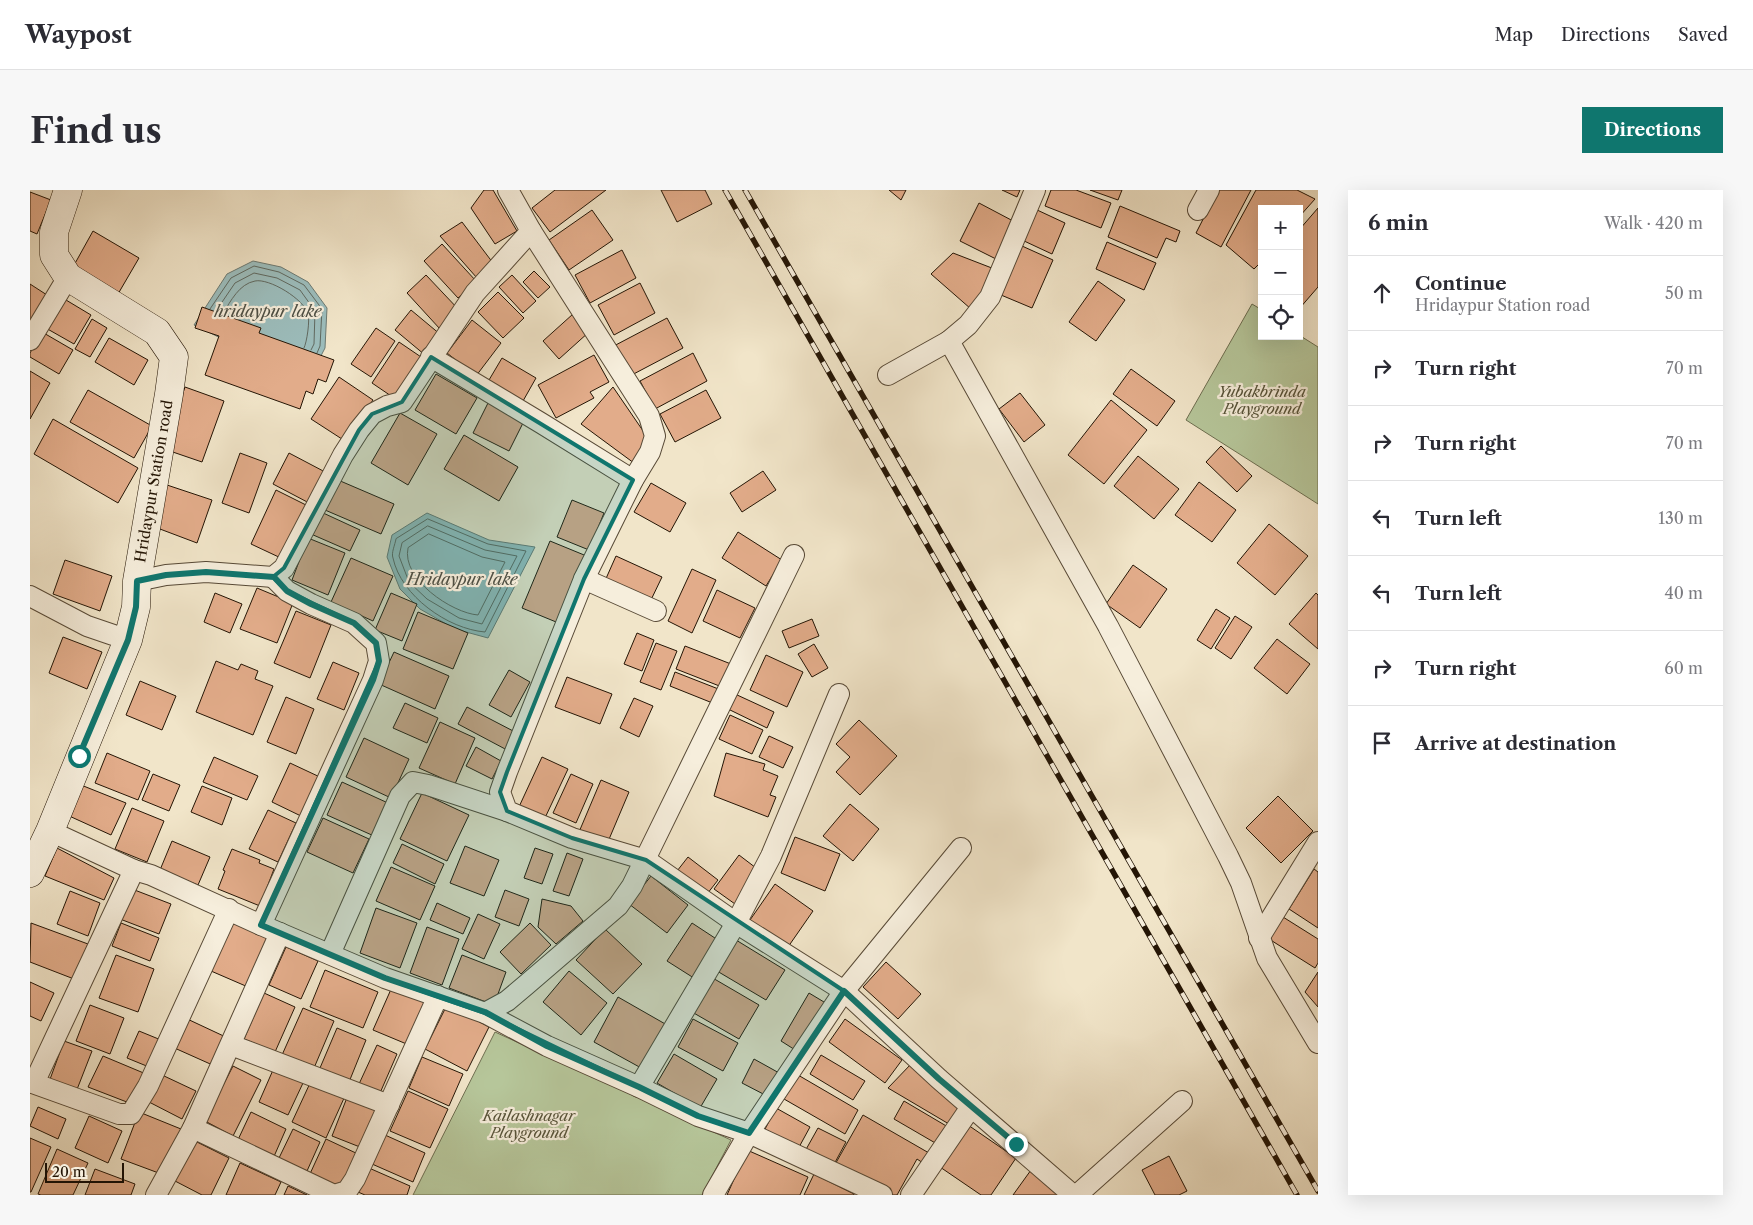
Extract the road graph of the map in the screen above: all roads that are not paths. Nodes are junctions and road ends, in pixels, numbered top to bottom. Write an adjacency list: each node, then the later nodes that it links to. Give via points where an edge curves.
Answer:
1 (68, 190): 7 (street, Hridaypur Station road, via 54,232 54,254)
2 (508, 190): 6 (street)
3 (1034, 190): 9 (street, via 990,297 968,325)
4 (1209, 190): 5 (street)
5 (1198, 210)
6 (531, 231): 10 (street, via 475,293); 12 (street, via 649,416 655,436 650,452)
7 (68, 277): 8 (street); 16 (street, Hridaypur Station road, via 157,332 174,357)
8 (30, 340)
9 (949, 341): 11 (street); 32 (street, via 1152,709 1241,883)
10 (431, 358): 12 (street); 14 (street, via 402,402 372,414 360,430 343,454 284,568)
11 (888, 375)
12 (632, 480): 15 (street)
13 (794, 555): 25 (street)
14 (274, 577): 16 (street, via 206,572); 30 (street, via 287,591 354,623 376,643 379,661)
15 (584, 579): 18 (street); 21 (street, via 500,792)
16 (137, 581): 19 (street, Hridaypur Station road, via 136,607)
17 (30, 596): 19 (street, via 87,626)
18 (656, 611)
19 (128, 640): 22 (street, Hridaypur Station road)
20 (839, 694): 29 (street, via 771,856)
21 (507, 810): 25 (street, via 572,838); 33 (street, via 413,782 400,796)
22 (50, 831): 26 (street); 27 (street, Hridaypur Station road)
23 (1318, 842): 32 (street)
24 (961, 848): 34 (street)
25 (646, 860): 29 (street); 36 (street, via 618,906 507,1001)
26 (134, 870): 28 (street); 39 (street)
27 (30, 873)
28 (229, 909): 30 (street); 39 (street, via 148,1086 131,1114 119,1114)
29 (736, 923): 34 (street); 40 (street)
30 (261, 925): 31 (street)
31 (280, 933): 33 (street); 38 (street)
32 (1259, 938): 37 (street, via 1279,981)
33 (330, 954): 35 (street)
34 (844, 991): 43 (street); 45 (street)
35 (438, 996): 36 (street); 42 (street)
36 (485, 1012): 40 (street, via 547,1046)
37 (1318, 1043)
38 (231, 1045): 42 (street); 44 (street)
39 (32, 1082)
40 (639, 1087): 45 (street, via 698,1116)
41 (1182, 1101): 50 (street)
42 (389, 1105): 44 (street, via 355,1179 347,1191 334,1195)
43 (971, 1108): 49 (street); 50 (street)
44 (193, 1128): 46 (street)
45 (749, 1133): 47 (street); 48 (street)
46 (156, 1195)
47 (713, 1195)
48 (882, 1195)
49 (912, 1195)
50 (1075, 1195)

